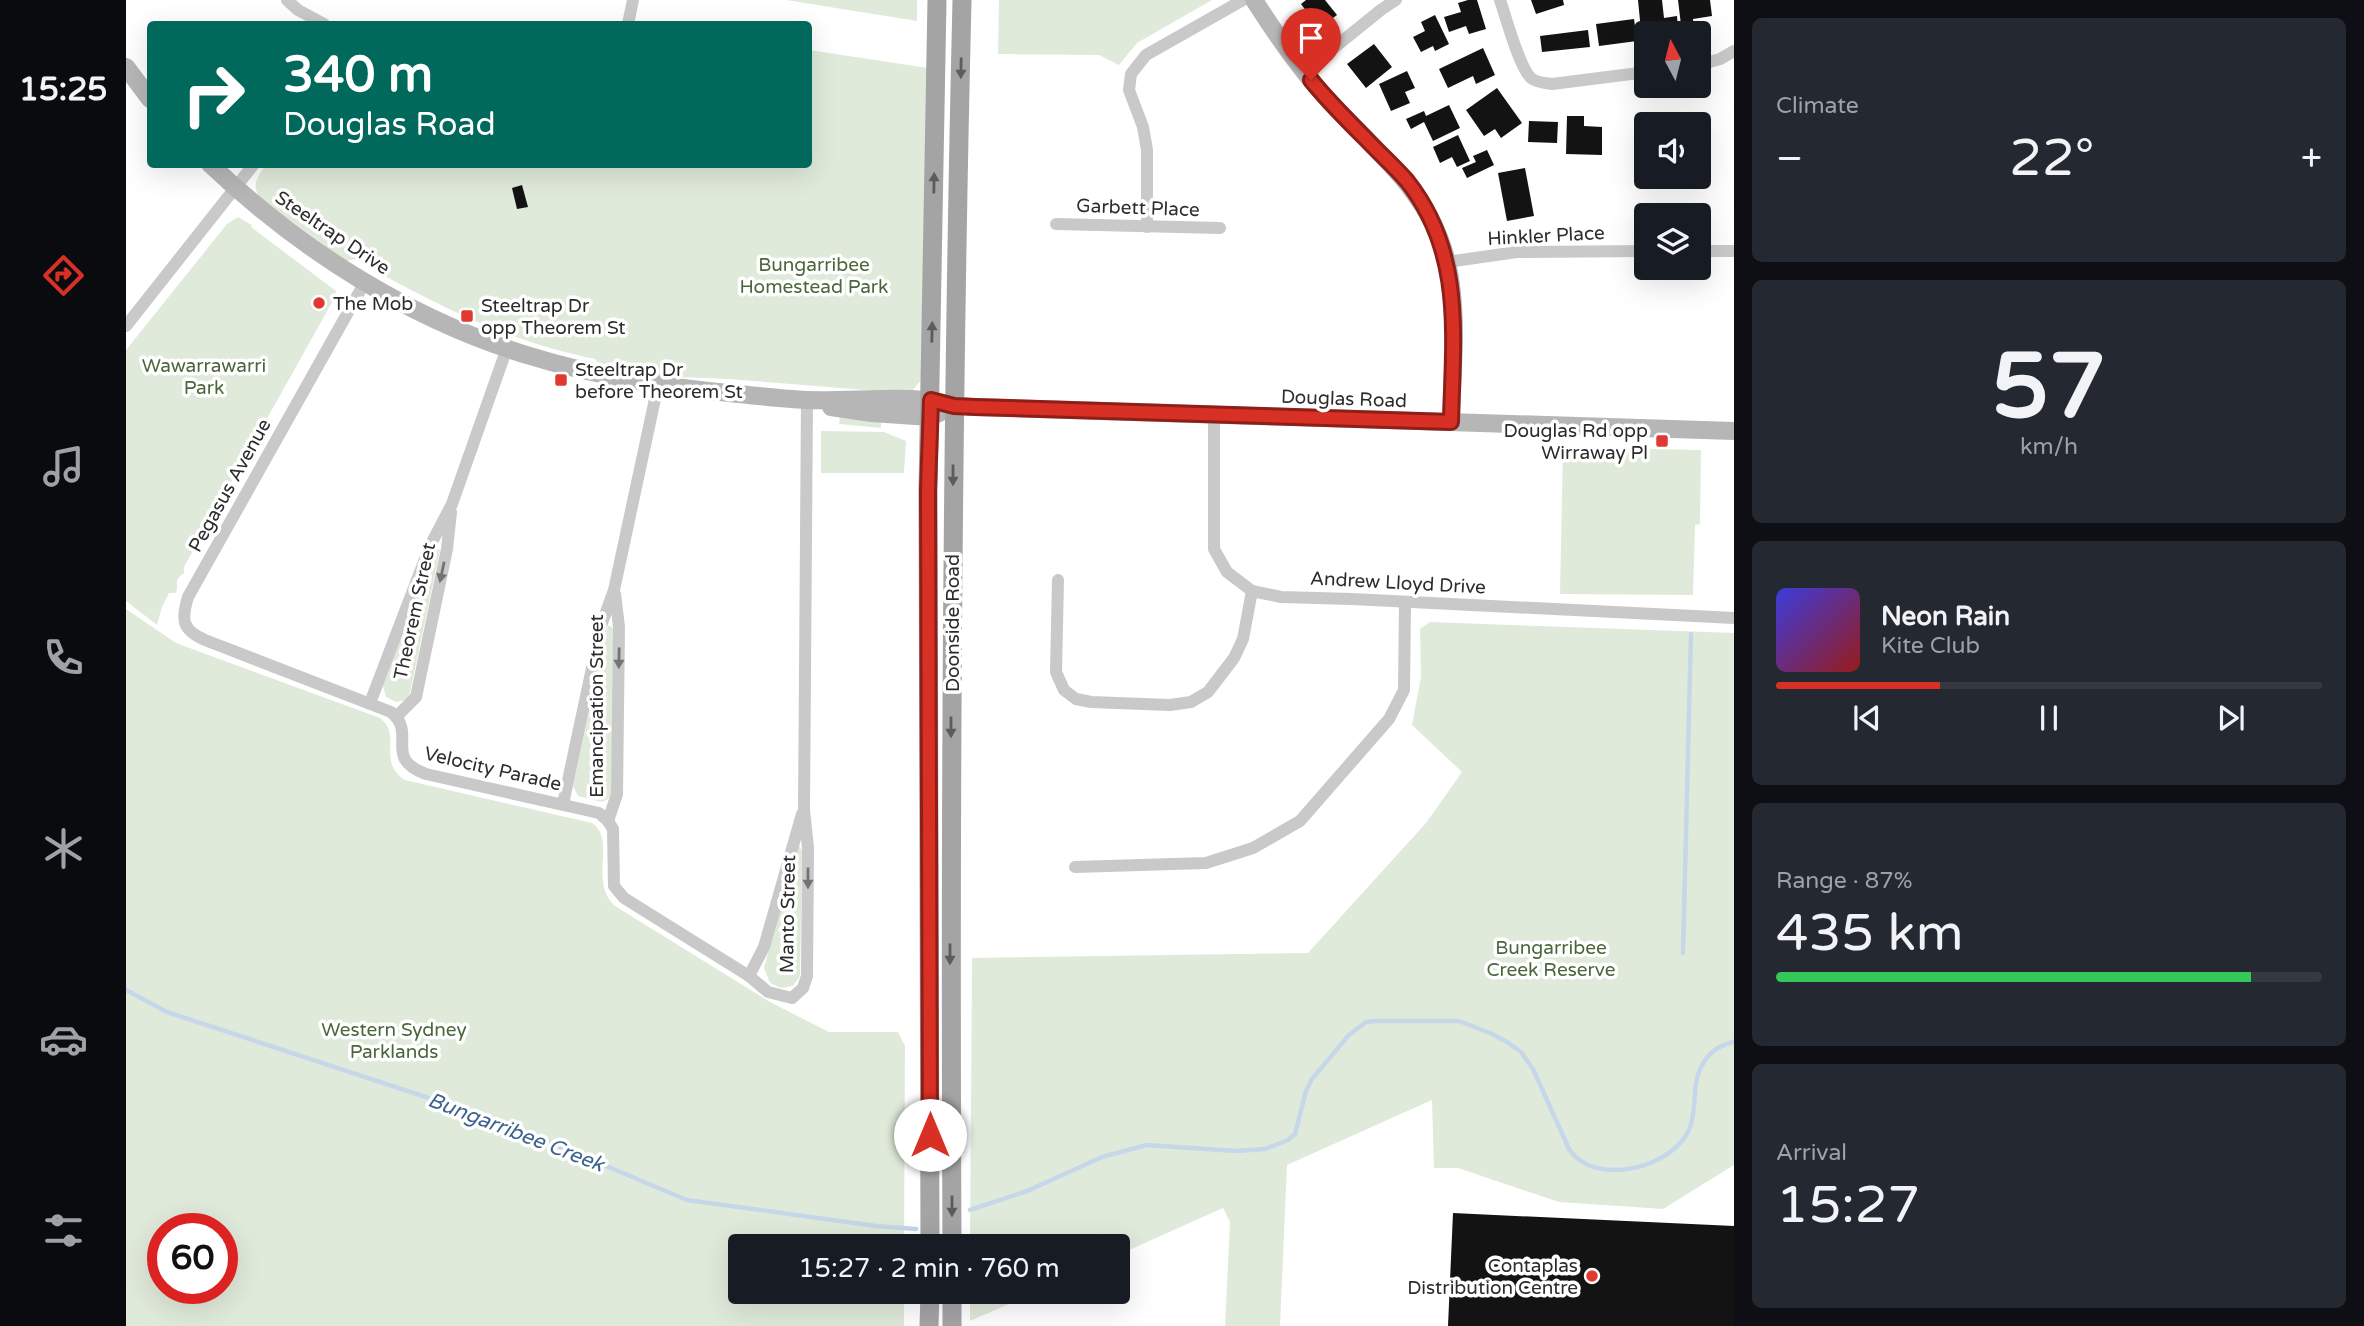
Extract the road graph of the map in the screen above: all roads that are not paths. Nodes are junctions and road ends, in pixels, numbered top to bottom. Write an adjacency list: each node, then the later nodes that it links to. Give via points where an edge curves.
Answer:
1 (288, 0): 9 (street)
2 (633, 0): 10 (street)
3 (937, 0): 33 (main road, Doonside Road, one-way to 3)
4 (962, 0): 32 (main road, Doonside Road, one-way to 32)
5 (1243, 0): 21 (street, via 1146,55 1132,74 1129,90 1147,150)
6 (1254, 0): 13 (street)
7 (1396, 0): 13 (street)
8 (1500, 0): 14 (street, via 1524,68 1538,82)
9 (318, 21)
10 (629, 21)
11 (1734, 51): 12 (street)
12 (1712, 61)
13 (1304, 72): 26 (street, via 1406,181 1429,215)
14 (1634, 74)
15 (130, 79): 16 (street)
16 (147, 96)
17 (215, 168): 19 (street, Steeltrap Drive)
18 (251, 168): 19 (street)
19 (236, 187): 27 (street, Steeltrap Drive, via 289,232); 28 (street)
20 (1056, 224): 21 (street, Garbett Place)
21 (1147, 227): 22 (street, Garbett Place)
22 (1220, 228)
23 (1634, 251): 26 (street, Hinkler Place, via 1517,253)
24 (1711, 251): 25 (street)
25 (1734, 251)
26 (1447, 262): 35 (street, via 1453,310)
27 (365, 282): 29 (street, Steeltrap Drive, via 435,319); 43 (street, Pegasus Avenue, via 188,597 184,622 195,636)
28 (126, 326)
29 (507, 348): 30 (street, Steeltrap Drive, via 589,372); 37 (street, Theorem Street)
30 (658, 385): 31 (street, Steeltrap Drive); 39 (street, Emancipation Street)
31 (807, 400): 33 (street, Steeltrap Drive, via 836,398); 46 (street, Manto Street)
32 (954, 406): 33 (street, Douglas Road); 34 (street, Douglas Road); 51 (main road, Doonside Road, one-way to 51)
33 (931, 409): 50 (main road, Doonside Road)
34 (1214, 415): 35 (street, Douglas Road); 40 (street, Andrew Lloyd Drive, via 1214,549 1227,572)
35 (1451, 422): 36 (street, Douglas Road)
36 (1734, 431)
37 (452, 504): 43 (street, Theorem Street, via 430,546); 44 (street, Theorem Street, one-way to 44, via 416,697)
38 (1058, 580): 40 (street, via 1056,672 1064,690 1091,702 1170,705 1191,702 1208,692 1243,639)
39 (614, 590): 45 (street, Emancipation Street, via 601,626); 47 (street, Emancipation Street, one-way to 47, via 619,627 617,794)
40 (1252, 591): 41 (street, Andrew Lloyd Drive, via 1281,597)
41 (1405, 602): 42 (street, Andrew Lloyd Drive); 48 (street, via 1404,690 1389,719 1300,821 1253,848 1206,863)
42 (1734, 618)
43 (370, 703): 44 (street)
44 (396, 716): 45 (street, Velocity Parade, via 403,758 412,769)
45 (563, 804): 47 (street, Velocity Parade, via 594,811)
46 (804, 810): 49 (street, Manto Street, via 764,947); 49 (street, Manto Street, one-way to 49, via 807,976 792,998 768,992)
47 (608, 821): 49 (street, via 614,838 618,892)
48 (1075, 867)
49 (749, 976)
50 (930, 1234)
51 (952, 1234)
52 (930, 1304): 54 (main road)
53 (952, 1304): 55 (main road)
54 (929, 1326)
55 (952, 1326)

